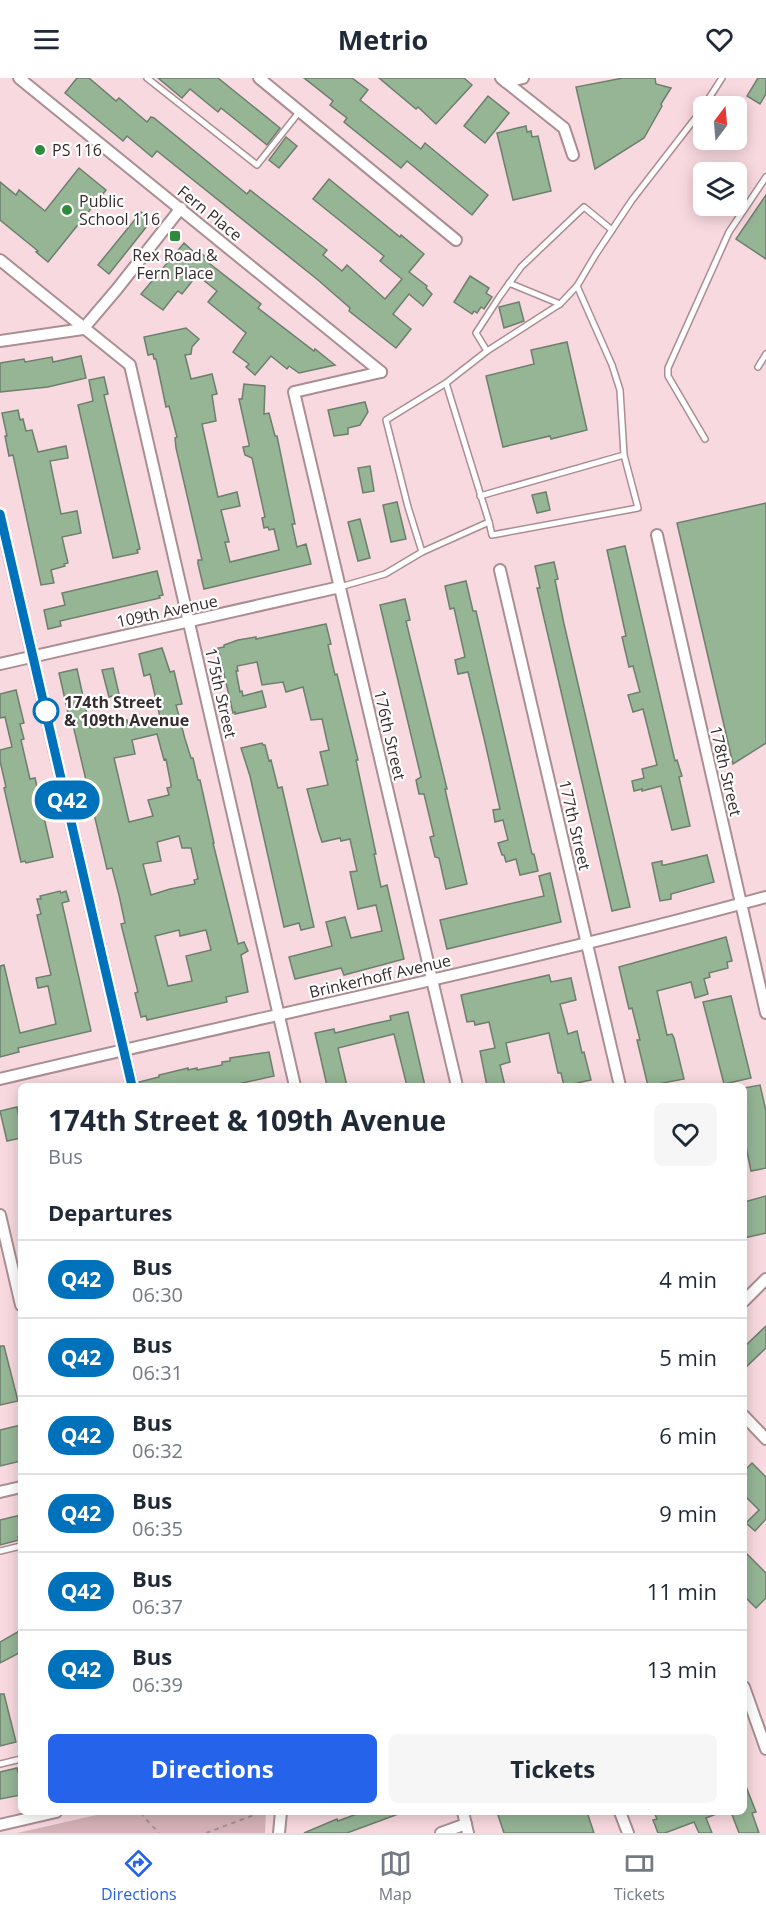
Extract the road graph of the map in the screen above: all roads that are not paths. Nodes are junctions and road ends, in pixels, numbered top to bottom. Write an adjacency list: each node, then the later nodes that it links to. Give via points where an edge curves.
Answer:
1 (19, 78): 12 (street, Fern Place)
2 (147, 78): 8 (lane, via 257,165)
3 (259, 78): 8 (street)
4 (523, 78): 6 (street)
5 (722, 78): 7 (lane)
6 (503, 80): 10 (street, via 564,128)
7 (711, 96)
8 (300, 111): 14 (street)
9 (693, 121): 13 (lane)
10 (573, 155)
11 (766, 177): 26 (lane, via 729,232 668,368 668,376)
12 (181, 208): 19 (street); 25 (street, Fern Place, via 381,372)
13 (612, 230): 16 (lane, via 584,207); 17 (lane)
14 (456, 240)
15 (0, 260): 19 (street, 175th Street)
16 (509, 283): 18 (lane); 21 (lane, via 476,333)
17 (578, 286): 18 (lane); 27 (lane, via 620,390)
18 (560, 304): 21 (lane)
19 (83, 329): 20 (street); 35 (street, 175th Street, via 130,365)
20 (0, 341)
21 (487, 351): 24 (lane)
22 (766, 354): 23 (lane)
23 (758, 367)
24 (446, 383): 28 (lane); 32 (lane, via 386,420)
25 (294, 392): 34 (street, 176th Street)
26 (705, 439)
27 (624, 455): 28 (lane); 30 (lane, via 638,508 492,535)
28 (480, 496): 30 (lane)
29 (0, 514): 36 (street)
30 (489, 522): 32 (lane)
31 (657, 535): 39 (street, 178th Street)
32 (422, 552): 34 (lane, via 385,574)
33 (500, 570): 40 (street, 177th Street)
34 (340, 587): 35 (street, 109th Avenue); 41 (street, 176th Street)
35 (189, 622): 36 (street, 109th Avenue); 43 (street, 175th Street)
36 (34, 655): 37 (street, 109th Avenue); 44 (street)
37 (0, 664)
38 (766, 897): 39 (street, Brinkerhoff Avenue)
39 (741, 904): 40 (street, Brinkerhoff Avenue); 42 (street, 178th Street)
40 (587, 943): 41 (street, Brinkerhoff Avenue); 49 (street, 177th Street)
41 (432, 979): 43 (street, Brinkerhoff Avenue); 48 (street, 176th Street)
42 (766, 1013)
43 (278, 1015): 44 (street, Brinkerhoff Avenue); 47 (street, 175th Street)
44 (124, 1049): 45 (street, Brinkerhoff Avenue); 46 (street)
45 (0, 1079)
46 (131, 1083)
47 (294, 1083)
48 (456, 1083)
49 (619, 1083)
50 (0, 1215): 52 (street)
51 (766, 1279): 53 (street)
52 (18, 1292)
53 (747, 1298)
54 (747, 1419): 55 (street)
55 (766, 1439)
56 (18, 1488): 57 (street)
57 (0, 1492)
58 (18, 1547): 59 (lane)
59 (0, 1551)
60 (747, 1695): 61 (street)
61 (766, 1749)
62 (18, 1760): 63 (lane)
63 (0, 1764)
64 (43, 1815): 67 (street)
65 (281, 1815): 69 (street)
66 (621, 1815): 71 (street)
67 (0, 1825)
68 (467, 1828): 70 (street)
69 (279, 1833)
70 (441, 1833)
71 (628, 1833)

